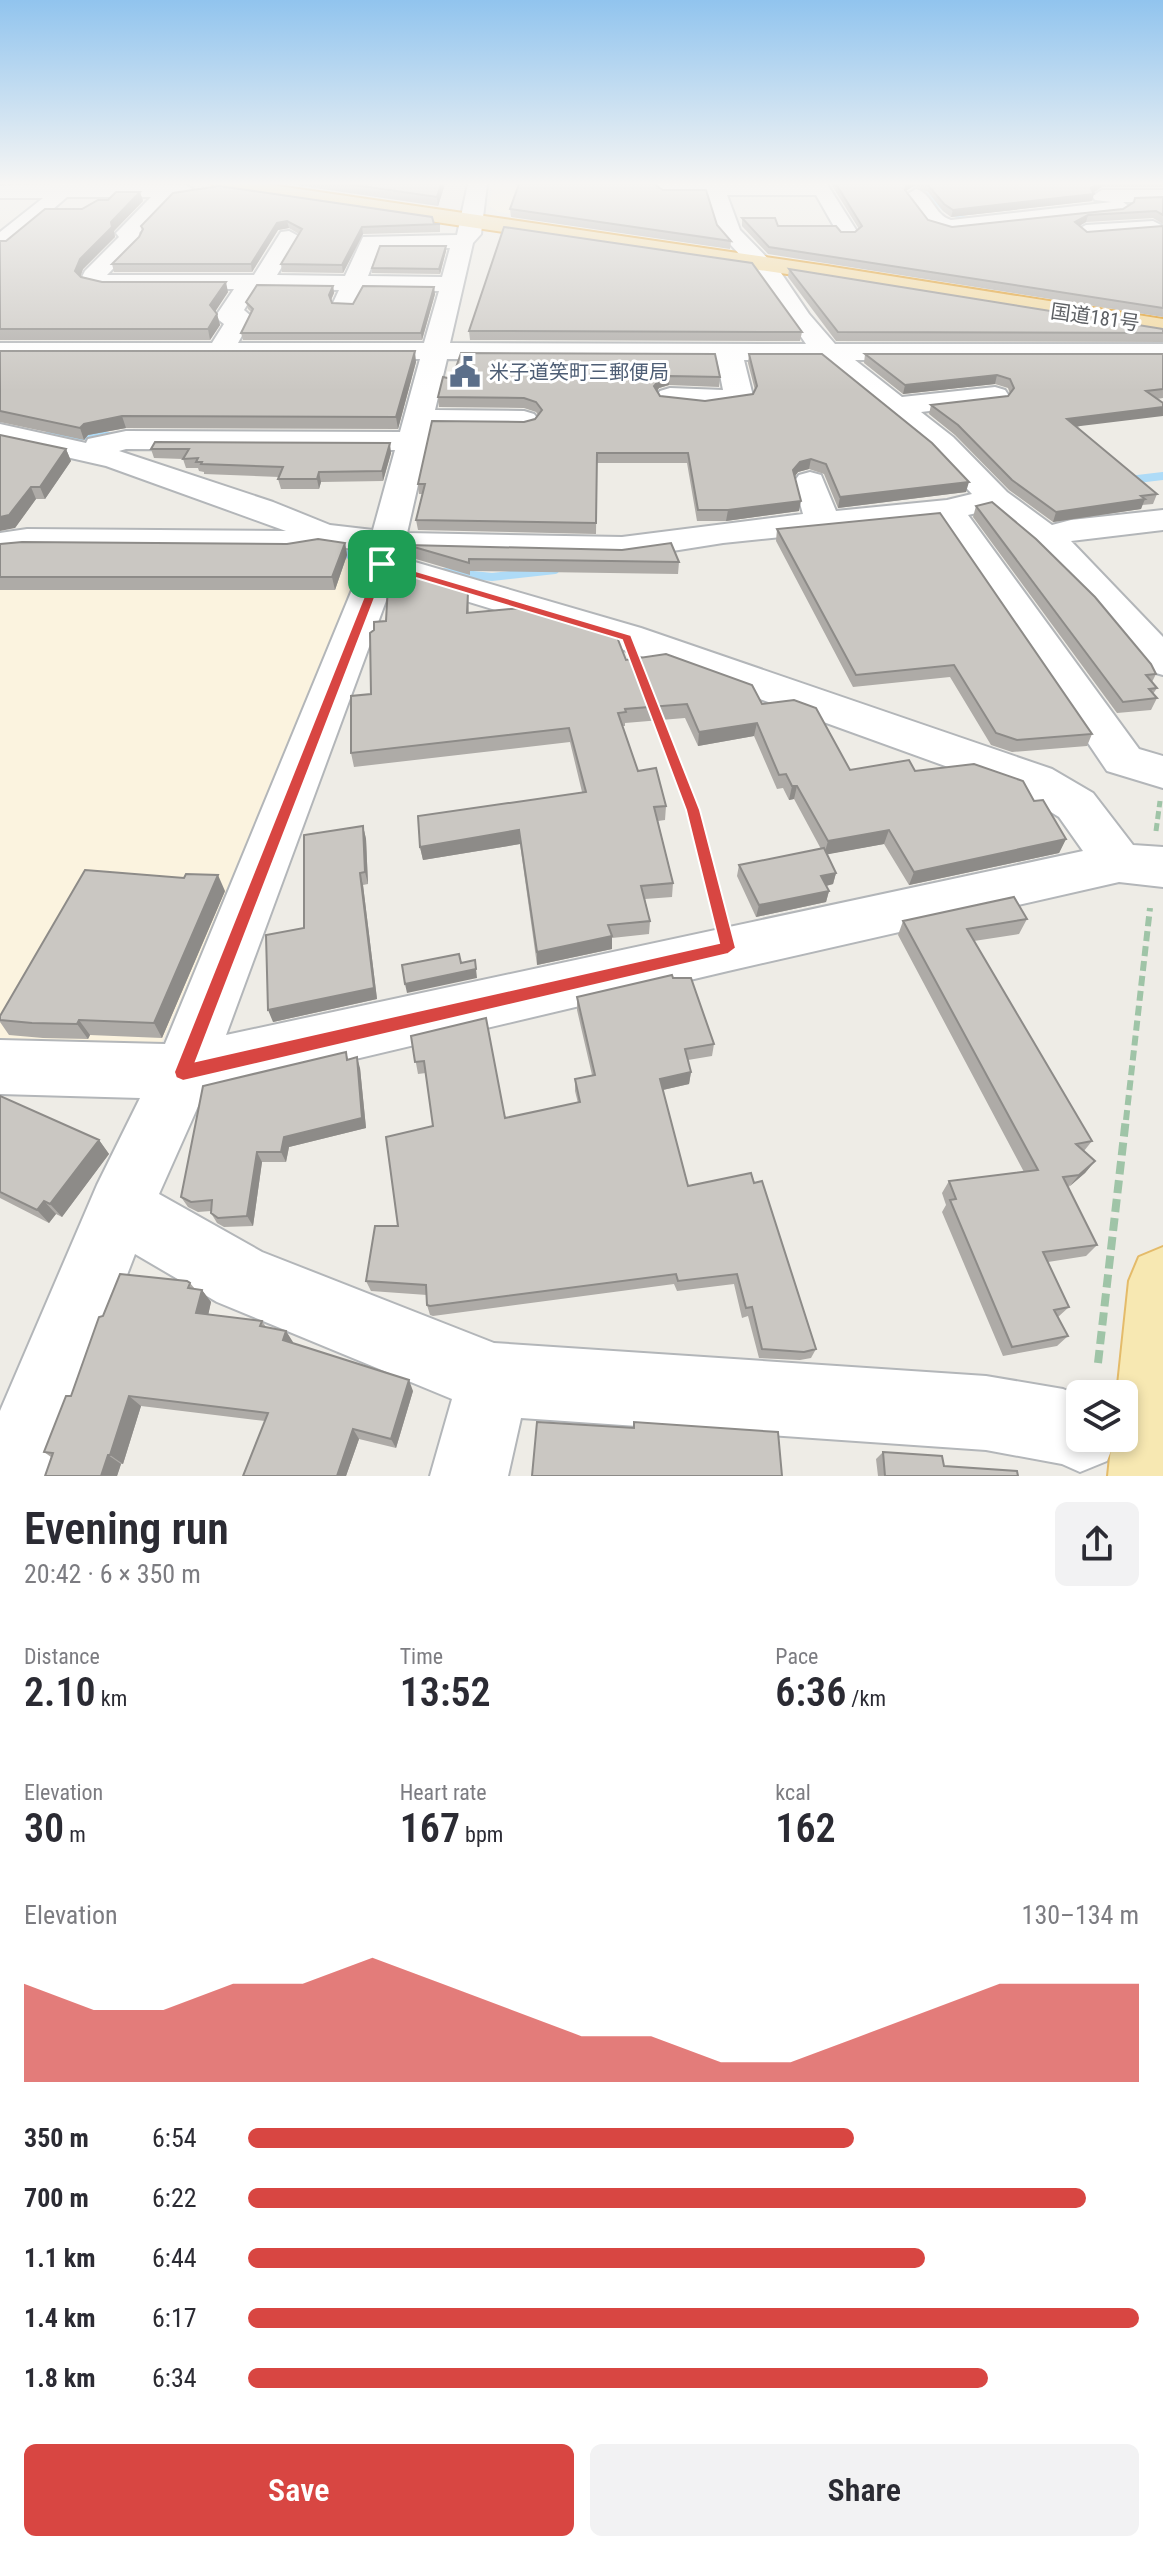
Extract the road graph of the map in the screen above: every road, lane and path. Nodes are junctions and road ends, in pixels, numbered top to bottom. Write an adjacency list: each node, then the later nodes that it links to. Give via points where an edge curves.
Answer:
1 (116, 253): 8 (street, via 93,276 97,281)
2 (277, 253): 9 (street)
3 (366, 253): 11 (street)
4 (461, 253): 10 (street)
5 (695, 253): 7 (highway, 国道181号)
6 (749, 253): 7 (street)
7 (755, 260): 13 (highway, 国道181号); 14 (highway, 国道181号); 19 (street)
8 (133, 282): 9 (street); 12 (street)
9 (256, 282): 11 (street); 15 (street, via 227,317 240,317)
10 (452, 284): 11 (street); 17 (street)
11 (349, 293)
12 (114, 304)
13 (1163, 318)
14 (1163, 327)
15 (221, 350): 16 (street); 17 (street)
16 (0, 351)
17 (435, 351): 18 (street); 27 (street)
18 (728, 351): 19 (street); 24 (street, via 739,396)
19 (831, 352): 20 (street); 25 (street)
20 (928, 352): 21 (street); 22 (street)
21 (1163, 352)
22 (947, 379)
23 (995, 396): 25 (street)
24 (670, 397)
25 (900, 405): 31 (street)
26 (524, 420): 27 (street)
27 (414, 430): 29 (street, via 126,440); 38 (street)
28 (0, 433): 29 (street)
29 (85, 450): 35 (street)
30 (810, 482): 34 (street)
31 (995, 499): 32 (street); 36 (street)
32 (947, 510): 34 (street); 41 (street, via 1123,760)
33 (1163, 520): 36 (street)
34 (823, 523): 38 (street, via 622,548)
35 (323, 534): 37 (street, via 290,542); 38 (street)
36 (1046, 537): 39 (street)
37 (0, 544)
38 (385, 554): 42 (street, via 1036,781 1076,805); 45 (street)
39 (1163, 662)
40 (655, 709): 43 (path, via 693,810)
41 (1162, 781): 42 (path)
42 (1147, 867): 43 (street); 48 (path)
43 (728, 948): 45 (street)
44 (0, 1067): 45 (street)
45 (183, 1072): 46 (street)
46 (120, 1208): 49 (street, via 241,1278); 52 (street)
47 (1163, 1281): 51 (main road)
48 (1098, 1363)
49 (494, 1380): 50 (street, via 986,1413); 53 (street)
50 (1066, 1428)
51 (1129, 1458)
52 (11, 1476)
53 (469, 1476)

